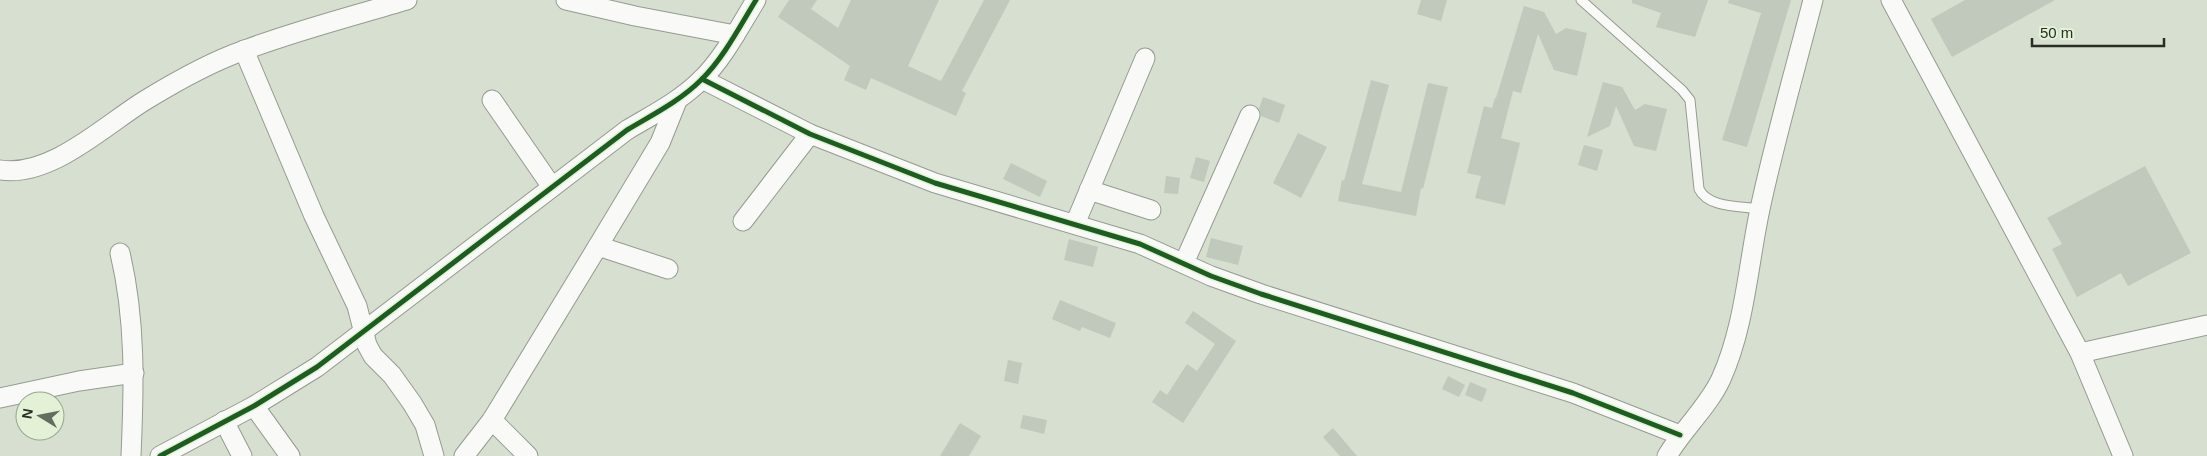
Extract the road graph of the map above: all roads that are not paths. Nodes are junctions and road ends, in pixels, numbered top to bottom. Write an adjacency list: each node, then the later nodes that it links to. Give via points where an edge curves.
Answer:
1 (407, 0): 8 (street)
2 (566, 0): 7 (street)
3 (756, 0): 7 (street)
4 (1581, 0): 19 (lane, via 1690,100 1698,189 1702,197 1710,202)
5 (1813, 0): 19 (street)
6 (1891, 0): 28 (street)
7 (735, 35): 10 (street)
8 (244, 50): 15 (street, via 209,65 144,102 89,140 49,161 26,169); 27 (street)
9 (1144, 58): 17 (street)
10 (702, 79): 12 (street); 14 (street)
11 (492, 100): 16 (street)
12 (677, 100): 16 (street, via 627,130); 22 (street, via 660,143)
13 (1250, 115): 24 (street)
14 (810, 134): 20 (street); 21 (street, via 935,183)
15 (0, 170)
16 (552, 187): 27 (street)
17 (1089, 190): 18 (street); 21 (street)
18 (1151, 210)
19 (1760, 210): 34 (street, via 1742,308 1727,363 1709,400)
20 (743, 221)
21 (1075, 224): 24 (street, via 1140,244)
22 (598, 246): 25 (street); 32 (street)
23 (120, 253): 29 (street, via 128,285)
24 (1184, 264): 34 (street, via 1261,294 1573,393)
25 (668, 269)
26 (2207, 324): 28 (street)
27 (365, 331): 31 (street, via 317,367); 39 (street, via 373,356 392,375 425,425)
28 (2080, 353): 43 (street)
29 (134, 373): 30 (street); 35 (street)
30 (0, 398)
31 (254, 406): 33 (street); 38 (street)
32 (492, 420): 40 (street); 41 (street)
33 (224, 421): 36 (street); 37 (street)
34 (1680, 435): 42 (street)
35 (131, 456)
36 (160, 456)
37 (242, 456)
38 (290, 456)
39 (434, 456)
40 (464, 456)
41 (528, 456)
42 (1667, 456)
43 (2123, 456)

